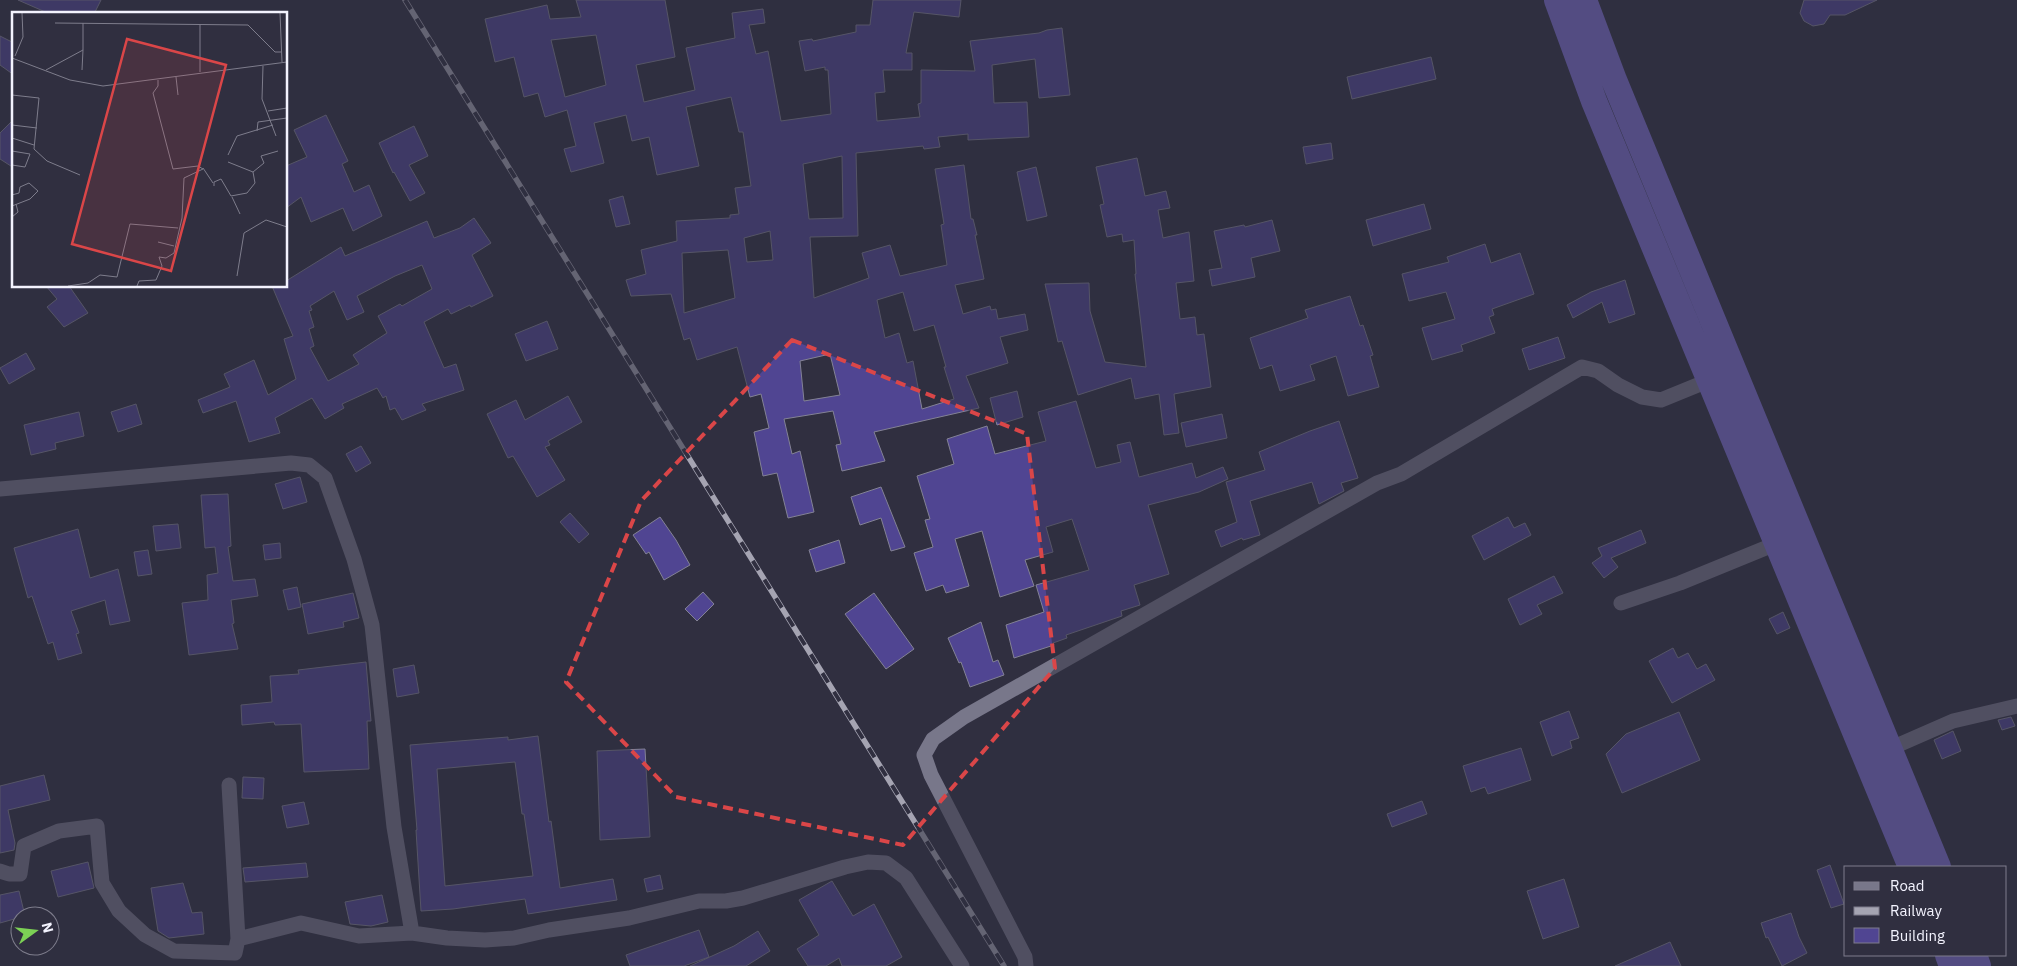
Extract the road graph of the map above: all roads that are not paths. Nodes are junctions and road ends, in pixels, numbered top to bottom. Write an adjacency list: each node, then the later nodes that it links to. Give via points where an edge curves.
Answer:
1 (1558, 0): 3 (highway, via 1594,101)
2 (1584, 0): 5 (highway)
3 (1710, 380): 5 (highway); 16 (street, via 1661,400 1642,397 1598,371 1582,367 1401,474 1377,483 964,717 933,739 924,755 931,775)
4 (0, 489): 13 (street, via 291,463 310,465 324,478 354,559 372,625 394,827)
5 (1789, 538): 6 (street); 8 (highway); 10 (highway)
6 (1621, 603)
7 (2017, 706): 8 (street, via 1953,721)
8 (1889, 749): 11 (highway)
9 (229, 784): 14 (street)
10 (1911, 866)
11 (1938, 866)
12 (0, 871): 14 (street, via 20,874 24,846 59,831 97,826 102,883 119,911 145,935 174,951 235,953)
13 (412, 933): 14 (street, via 359,936 302,923); 15 (street, via 485,940 514,938 629,918 699,901 743,898 845,867 868,862 886,863 906,878)
14 (238, 939)
15 (962, 966)
16 (1026, 966)

